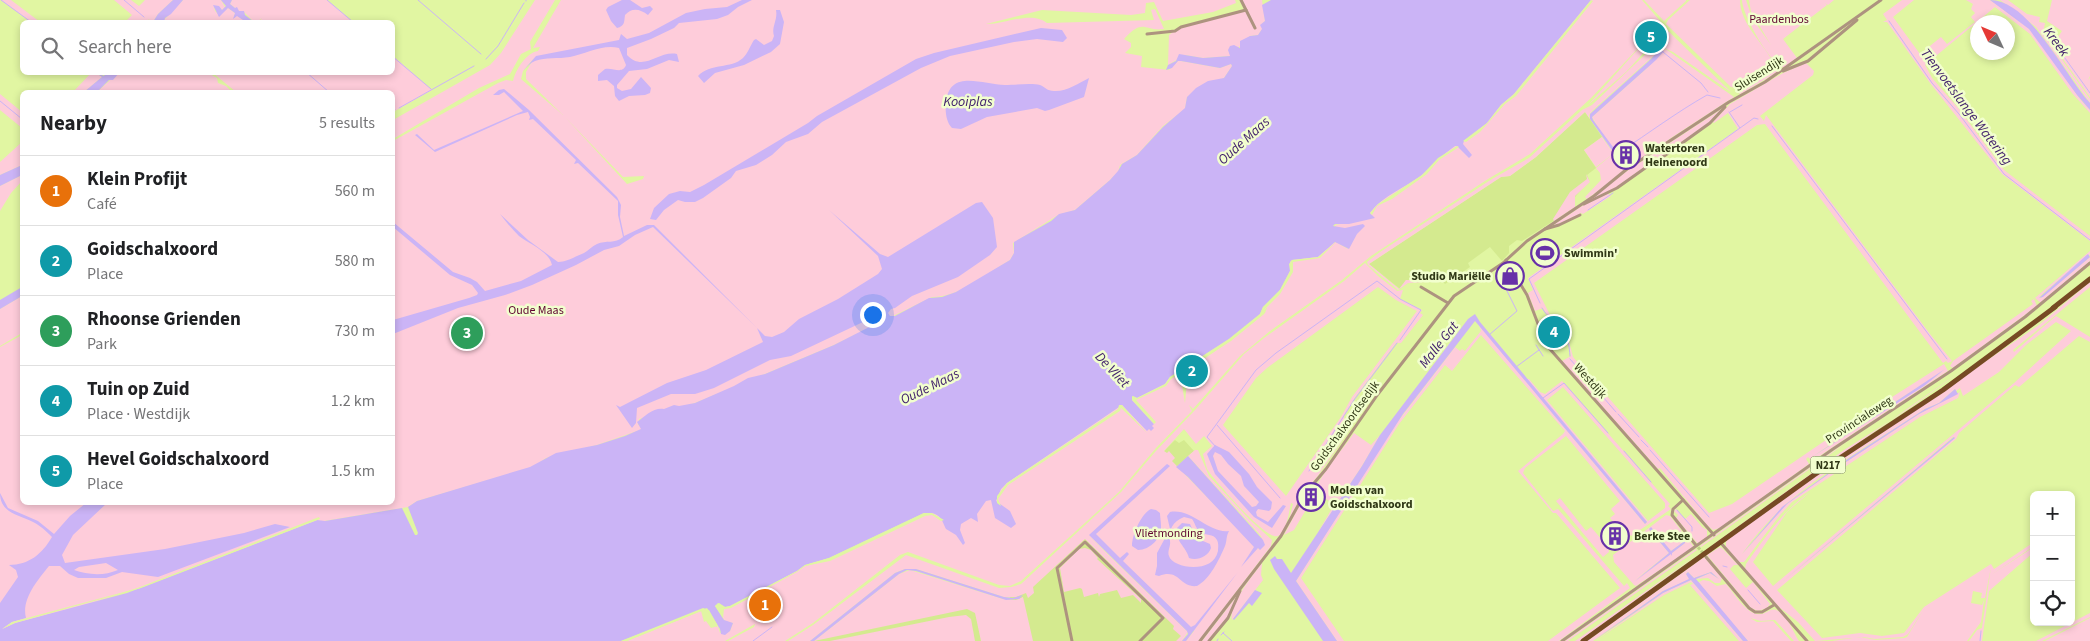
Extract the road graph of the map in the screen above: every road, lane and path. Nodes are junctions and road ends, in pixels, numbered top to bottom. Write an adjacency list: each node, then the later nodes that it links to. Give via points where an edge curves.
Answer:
1 (1240, 0): 3 (street)
2 (1881, 0): 4 (street)
3 (1246, 10): 5 (street); 6 (street, via 1181,27 1175,32)
4 (1863, 14): 7 (street, Sluisendijk); 7 (street, via 1810,60)
5 (1255, 28)
6 (1147, 34)
7 (1781, 72): 8 (street, Sluisendijk)
8 (1727, 104): 9 (street, Sluisendijk, via 1714,119); 11 (street, Sluisendijk, via 1627,169)
9 (1660, 159)
10 (1648, 166): 11 (street, Sluisendijk, via 1615,189)
11 (1582, 204): 13 (street, Sluisendijk)
12 (1580, 215): 13 (street, Sluisendijk)
13 (1545, 229): 14 (street, Sluisendijk)
14 (1506, 260): 18 (street, Goidschalxoordsedijk); 19 (street, Westdijk, via 1527,295 1549,348)
15 (2090, 263): 20 (street, Provincialeweg, via 2008,330)
16 (2090, 279): 21 (main road, Provincialeweg / N217, via 1930,398)
17 (1421, 287): 18 (street)
18 (1448, 303): 24 (street, Goidschalxoordsedijk, via 1376,396 1326,470 1305,493 1285,530)
19 (1683, 500): 20 (street, Westdijk); 22 (street, via 1673,509 1672,515)
20 (1714, 535): 30 (street, Provincialeweg)
21 (1720, 542): 25 (street); 31 (main road, Provincialeweg / N217)
22 (1695, 544)
23 (1706, 557): 25 (street, via 1751,610 1762,612)
24 (1242, 586): 28 (street, Goidschalxoordsedijk); 29 (street, Goidschalxoordsedijk, via 1228,618)
25 (1774, 605): 32 (street)
26 (1072, 641): 27 (street, via 1057,568 1085,542 1163,618)
27 (1140, 641)
28 (1200, 641)
29 (1209, 641)
30 (1562, 641)
31 (1583, 641)
32 (1807, 641)

